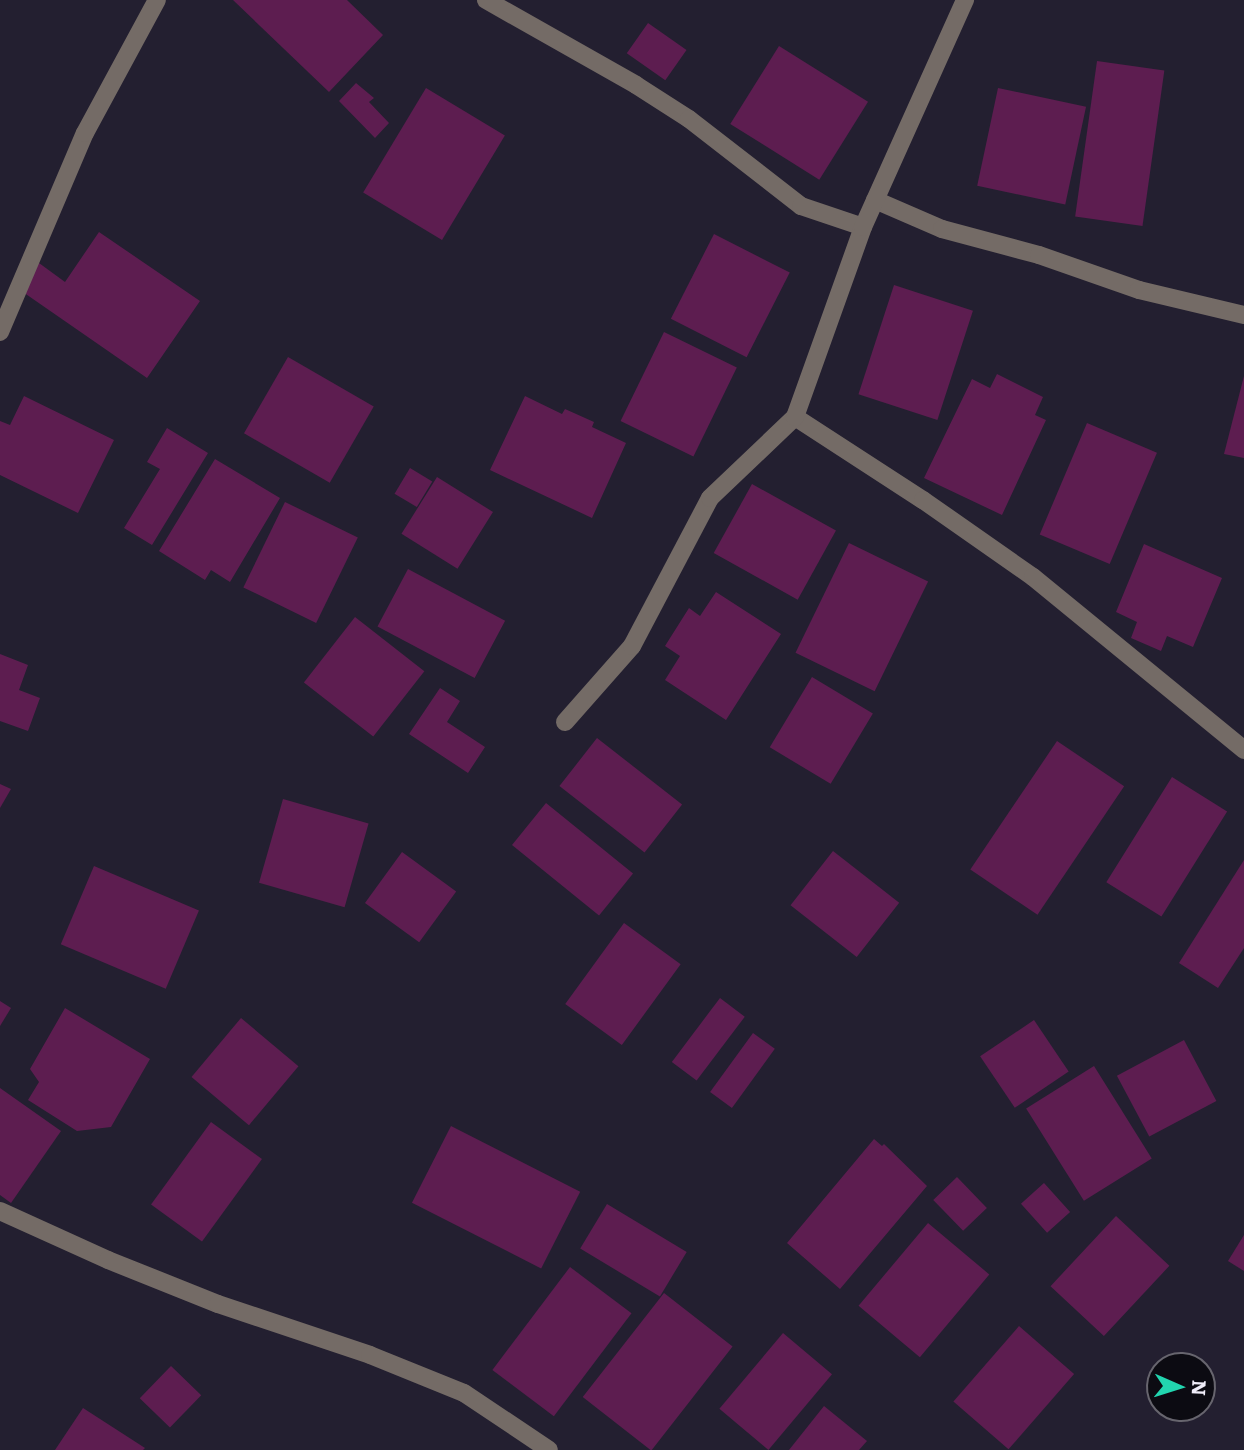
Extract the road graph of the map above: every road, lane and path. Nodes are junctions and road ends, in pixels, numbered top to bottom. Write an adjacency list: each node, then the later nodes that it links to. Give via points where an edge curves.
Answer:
1 (157, 0): 7 (street, via 85,133)
2 (486, 0): 5 (street, via 689,119 801,206)
3 (965, 0): 4 (street)
4 (875, 200): 5 (street); 6 (street, via 942,229 1039,255 1139,290)
5 (863, 227): 8 (street)
6 (1244, 315)
7 (0, 332)
8 (794, 417): 9 (street, via 710,498 632,646); 10 (street, via 1033,577)
9 (565, 722)
10 (1244, 750)
11 (0, 1211): 12 (street, via 218,1304 370,1355 464,1393)
12 (549, 1450)

